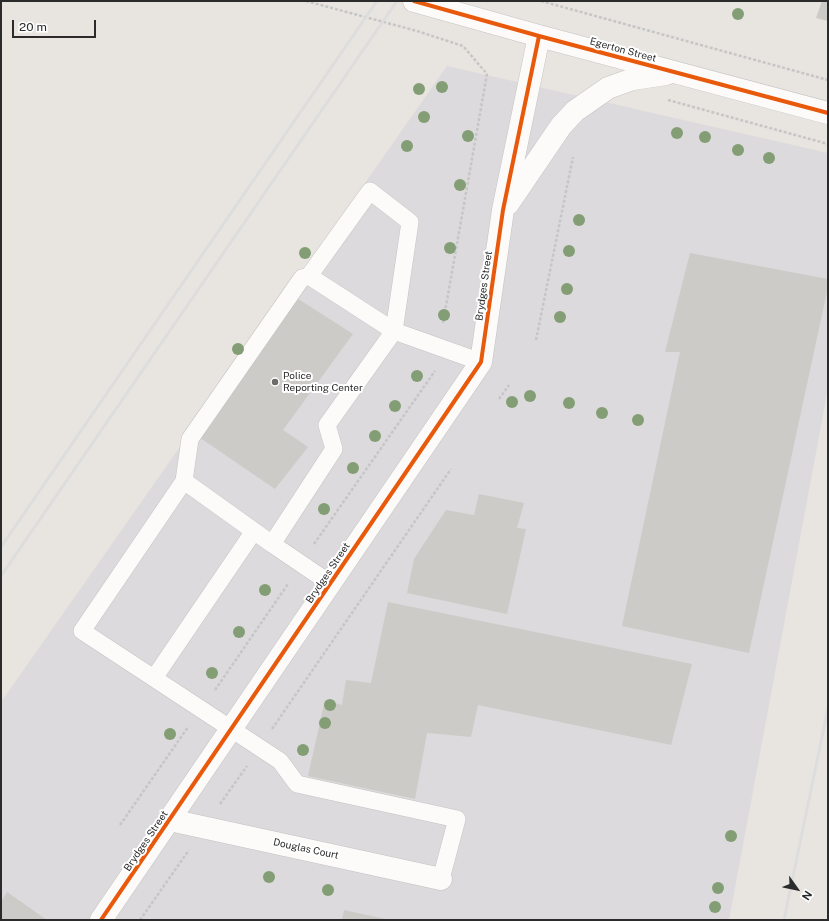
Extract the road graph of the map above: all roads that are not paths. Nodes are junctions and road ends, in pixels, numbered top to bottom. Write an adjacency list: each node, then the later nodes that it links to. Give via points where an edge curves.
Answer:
1 (414, 1): 2 (street, Egerton Street)
2 (539, 36): 3 (street, Egerton Street); 5 (street, Brydges Street)
3 (676, 73): 4 (street, Egerton Street); 5 (street, via 633,79 608,88 575,111 561,126)
4 (828, 113)
5 (503, 210): 8 (street, Brydges Street)
6 (309, 276): 7 (lane); 7 (lane, via 370,191 410,222); 9 (lane, via 302,278 190,439)
7 (394, 331): 8 (lane); 11 (lane, via 327,426 334,449)
8 (481, 362): 12 (street, Brydges Street)
9 (184, 481): 10 (lane); 13 (lane, via 82,631)
10 (254, 531): 11 (lane); 13 (lane)
11 (272, 544): 12 (lane)
12 (331, 584): 14 (street, Brydges Street)
13 (154, 678): 14 (lane)
14 (232, 729): 15 (street, Brydges Street); 16 (lane, via 280,761 297,784 457,819)
15 (170, 820): 16 (street, Douglas Court); 17 (street, Brydges Street)
16 (441, 878)
17 (101, 920)

